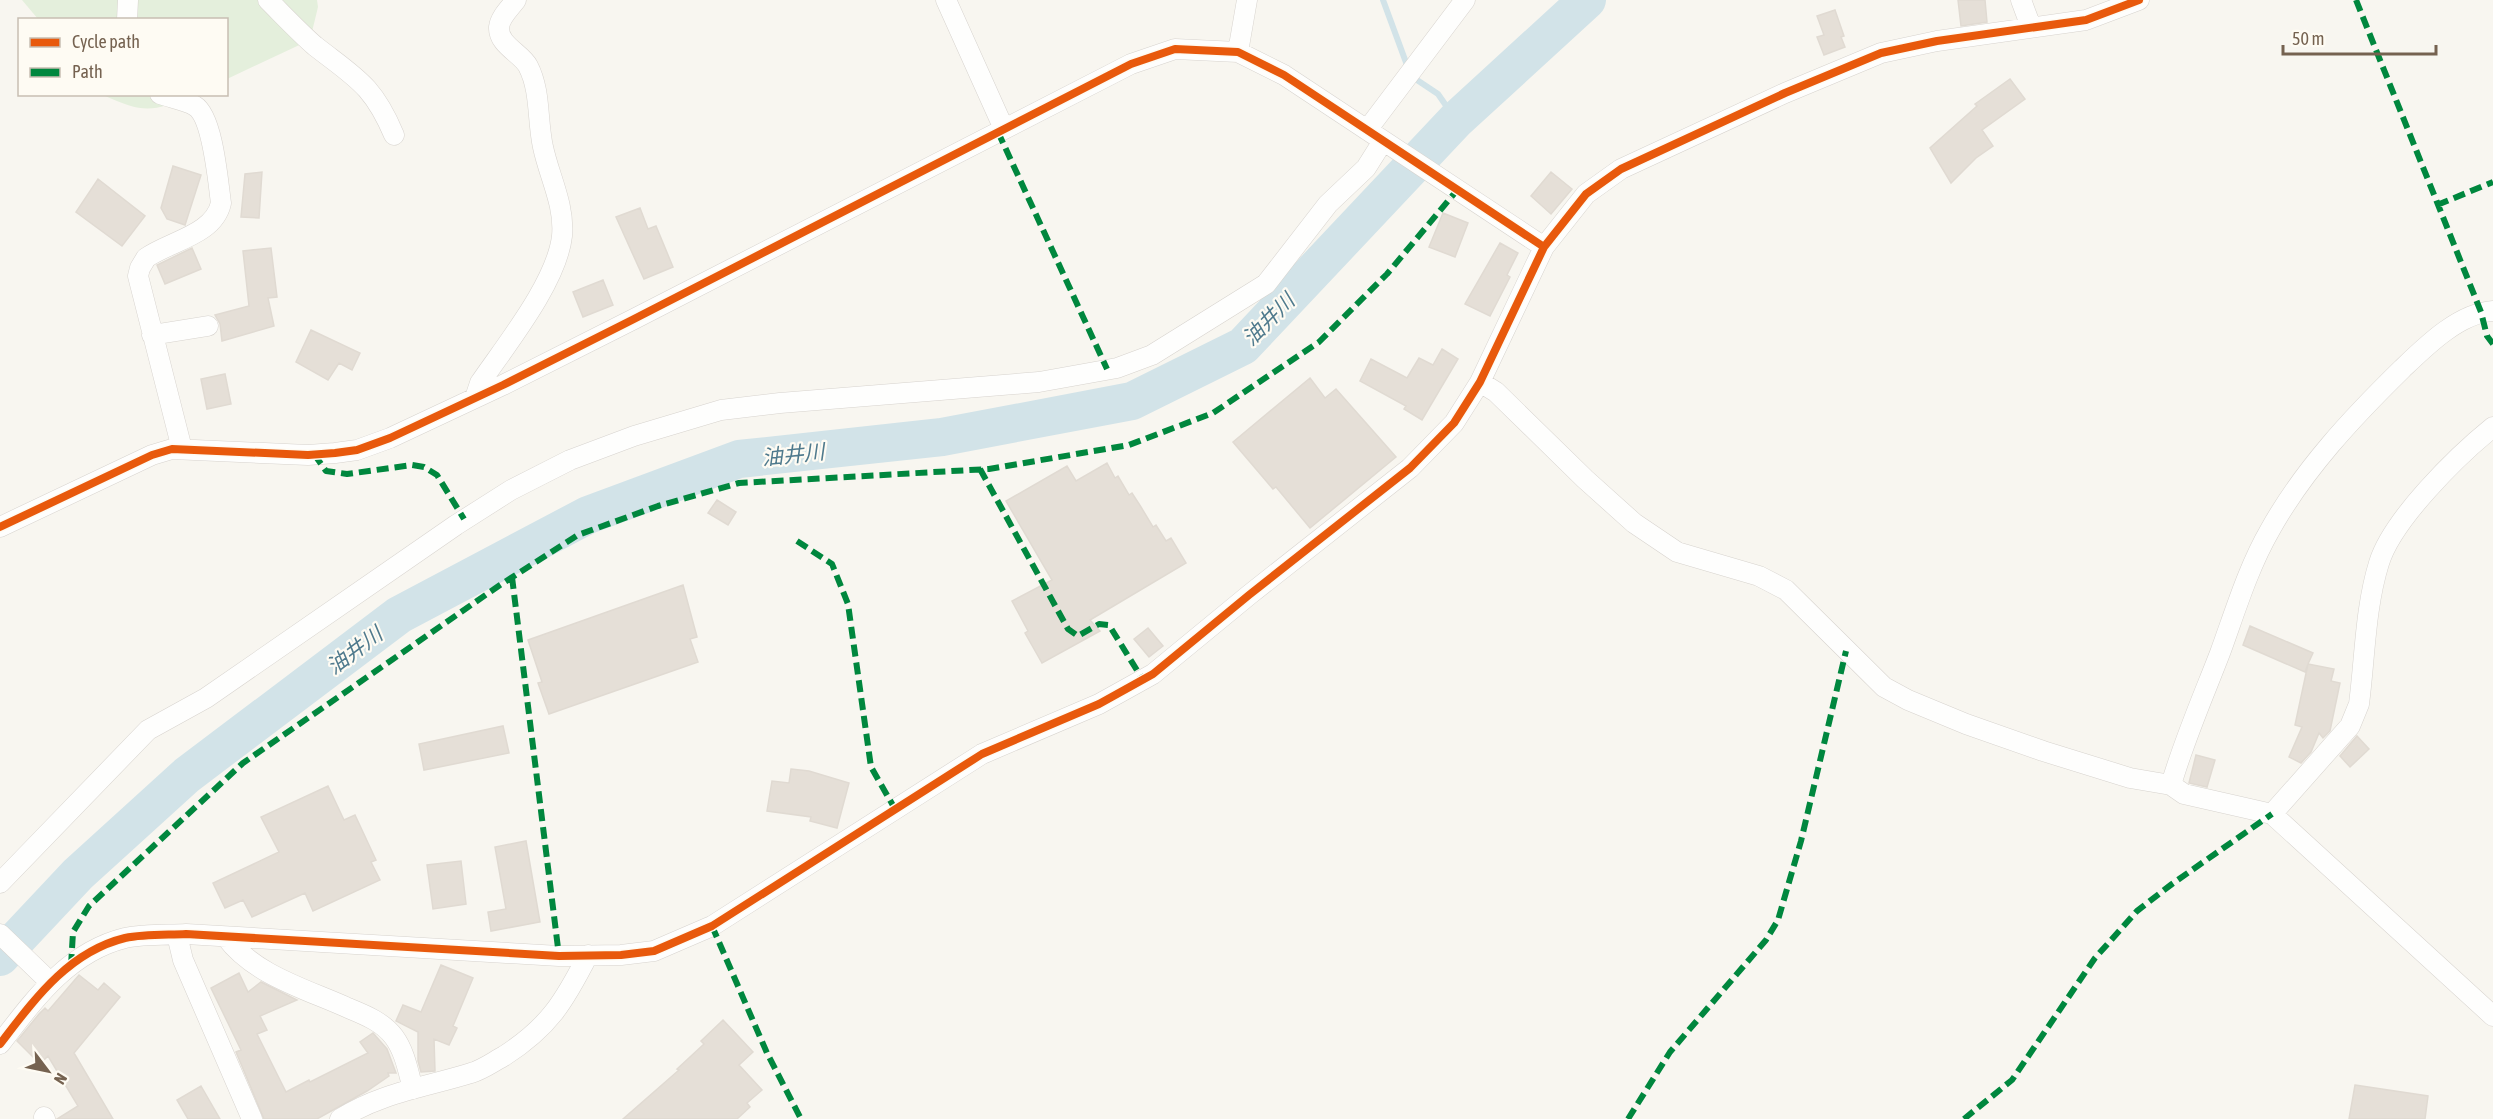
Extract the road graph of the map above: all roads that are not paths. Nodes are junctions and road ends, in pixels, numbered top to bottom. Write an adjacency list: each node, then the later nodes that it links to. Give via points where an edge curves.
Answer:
1 (128, 0): 9 (street)
2 (268, 0): 14 (street, via 314,44 360,79 382,107)
3 (516, 0): 21 (street, via 499,28 503,42 525,60 535,80 543,146 560,206 562,234 559,252 543,287 480,383)
4 (946, 0): 13 (street)
5 (1247, 0): 11 (street)
6 (1465, 0): 15 (street, via 1409,74)
7 (2021, 0): 10 (street)
8 (2139, 0): 10 (street, via 2086,20)
9 (127, 18)
10 (2031, 27): 16 (street, via 1881,53 1785,93 1621,169 1586,194)
11 (1238, 52): 13 (street, via 1175,49 1154,55); 15 (street, via 1284,75)
12 (166, 96): 19 (street, via 194,105 203,113 221,203 208,225 142,262 138,276)
13 (1004, 129): 21 (street)
14 (394, 135)
15 (1375, 136): 16 (street); 27 (street, via 1366,168 1328,204 1266,284 1152,356 1117,368 1039,382 721,410 570,460 511,490 206,698 148,730)
16 (1544, 247): 20 (street)
17 (2493, 312): 25 (street, via 2481,312 2458,324 2421,350 2314,464 2269,531)
18 (208, 326): 19 (street)
19 (152, 335): 23 (street)
20 (1480, 382): 25 (street, via 1496,392 1634,523 1677,552 1759,576 1786,590 1884,687 1956,720 2043,751 2130,778); 31 (street, via 1454,423 1410,468 1153,674 1099,704 981,754 712,926 654,951)
21 (476, 398): 23 (street, via 390,438 346,452 308,455)
22 (2493, 427): 26 (street, via 2443,472 2384,548 2371,599 2355,715 2350,726)
23 (182, 449): 24 (street, via 152,455)
24 (0, 527)
25 (2171, 785): 26 (street, via 2184,794)
26 (2272, 814): 33 (street)
27 (0, 883)
28 (0, 934): 32 (street)
29 (177, 935): 30 (street); 32 (street, via 126,938 95,950); 36 (street, via 183,960)
30 (226, 937): 31 (street); 35 (street, via 238,953 274,976 382,1025 394,1036 403,1054)
31 (588, 955): 35 (street, via 567,997 529,1040 474,1072)
32 (50, 982): 34 (street)
33 (2493, 1016)
34 (0, 1044)
35 (413, 1089): 37 (street, via 359,1107)
36 (252, 1119)
37 (340, 1119)

